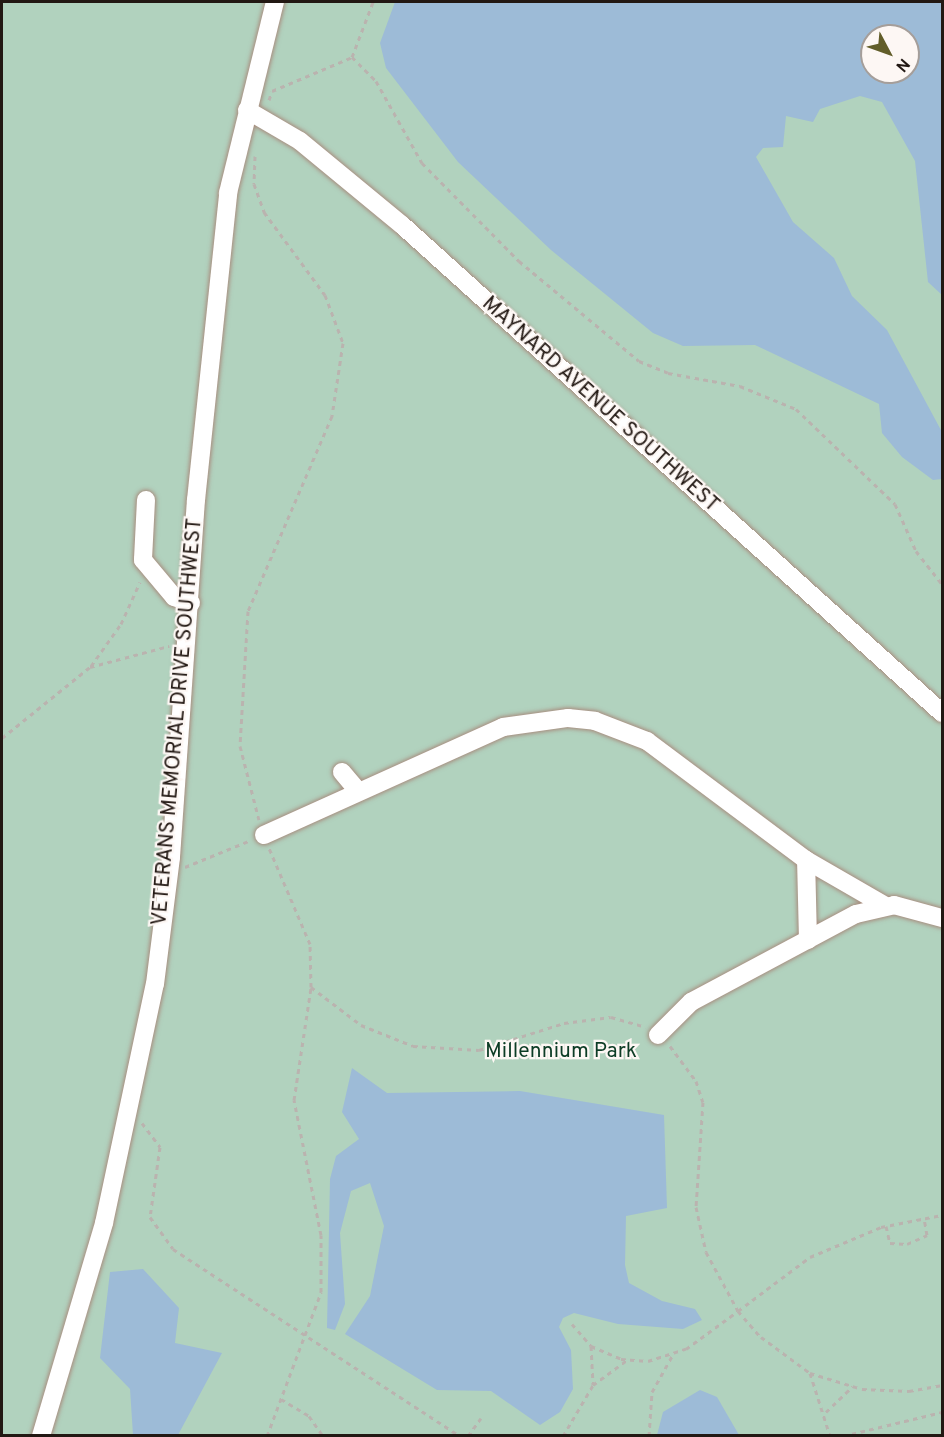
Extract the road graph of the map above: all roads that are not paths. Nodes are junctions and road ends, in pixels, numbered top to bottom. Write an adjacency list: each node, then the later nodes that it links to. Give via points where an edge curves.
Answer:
1 (275, 2): 2 (street, VETERANS MEMORIAL DRIVE SOUTHWEST)
2 (247, 110): 4 (street, VETERANS MEMORIAL DRIVE SOUTHWEST, via 228,193 204,415); 5 (street, MAYNARD AVENUE SOUTHWEST, via 265,116 402,225)
3 (146, 500): 4 (street, via 142,560 174,597)
4 (191, 603): 14 (street, VETERANS MEMORIAL DRIVE SOUTHWEST, via 170,870 155,984 104,1223)
5 (942, 713)
6 (342, 772): 7 (street)
7 (357, 790): 8 (street); 9 (street, via 503,727 546,718 595,721 647,741)
8 (264, 835)
9 (806, 860): 10 (street); 12 (street)
10 (884, 905): 11 (street); 12 (street)
11 (942, 918)
12 (807, 940): 13 (street, via 691,1002)
13 (658, 1035)
14 (41, 1436)

